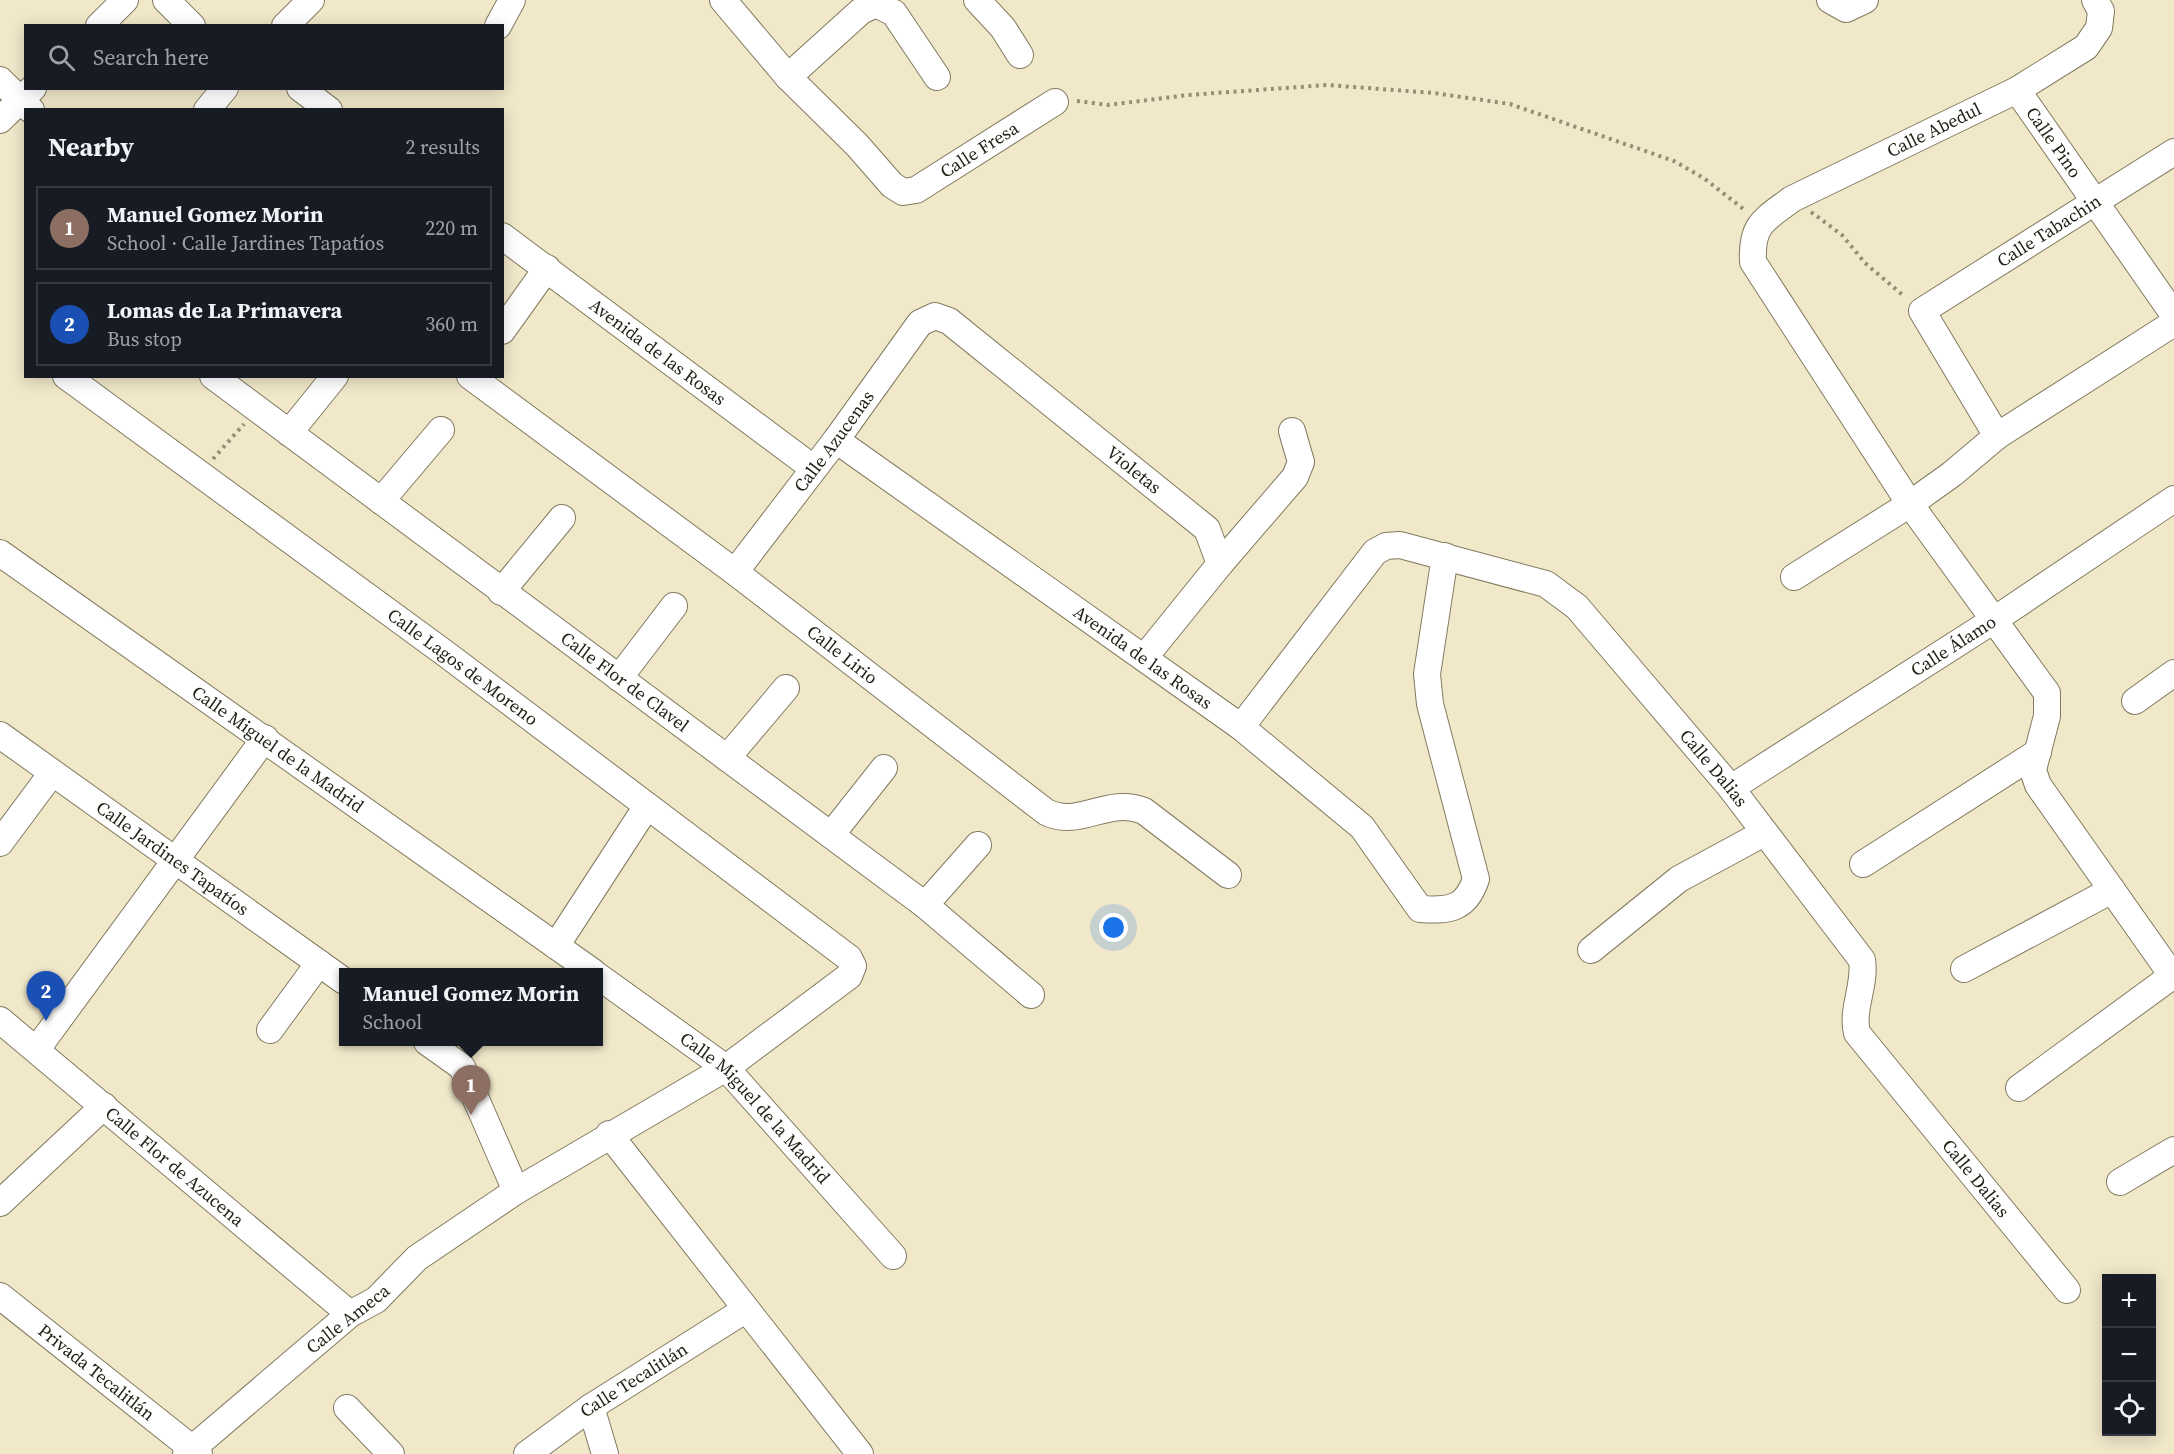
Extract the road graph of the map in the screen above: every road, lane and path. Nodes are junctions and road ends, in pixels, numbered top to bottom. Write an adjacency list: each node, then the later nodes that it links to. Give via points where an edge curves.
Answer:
1 (125, 0): 10 (street)
2 (166, 0): 11 (street)
3 (311, 0): 12 (street)
4 (512, 0): 13 (street)
5 (723, 0): 15 (street)
6 (977, 0): 14 (street, via 1003,28)
7 (1830, 0): 8 (street, via 1846,9)
8 (1865, 0)
9 (2095, 0): 20 (street, Calle Abedul, via 2101,11 2098,28 2086,47)
10 (101, 24)
11 (190, 24)
12 (287, 24)
13 (499, 24)
14 (1020, 55)
15 (788, 77): 16 (street, via 861,10 876,4 894,13); 22 (street, Calle Fresa, via 903,192 916,190)
16 (937, 77)
17 (0, 80): 21 (street)
18 (223, 90): 23 (street)
19 (303, 90): 24 (street)
20 (2017, 90): 27 (street, Calle Abedul); 28 (street, Calle Pino)
21 (28, 99): 25 (street)
22 (1055, 102): 29 (path, via 1081,100 1108,105 1327,84 1510,104 1674,161 1705,179)
23 (209, 108)
24 (326, 108)
25 (0, 120)
26 (2174, 152): 28 (street, Calle Tabachin)
27 (1792, 200): 29 (street, Calle Abedul); 32 (path, via 1842,236 1865,263)
28 (2094, 201): 32 (street, Calle Tabachin); 33 (street, Calle Pino)
29 (1761, 222): 51 (street, via 1751,241 1753,262)
30 (504, 237): 31 (street, Avenida de las Rosas)
31 (547, 268): 36 (street); 47 (street, Avenida de las Rosas)
32 (1922, 311): 45 (street)
33 (2174, 315)
34 (935, 316): 46 (street, Calle Azucenas, via 920,323); 55 (street, Violetas, via 949,321 1207,529)
35 (2174, 323): 45 (street)
36 (504, 328)
37 (69, 378): 48 (street, Calle Lagos de Moreno)
38 (216, 378): 41 (street, Calle Flor de Clavel)
39 (333, 378): 44 (street)
40 (473, 378): 56 (street, Calle Lirio)
41 (257, 411): 44 (street, Calle Flor de Clavel); 48 (path)
42 (441, 430): 50 (street)
43 (1292, 431): 55 (street, via 1301,462 1295,477)
44 (289, 433): 50 (street, Calle Flor de Clavel)
45 (1997, 436): 51 (street)
46 (836, 440): 47 (street, Calle Azucenas); 61 (street, Avenida de las Rosas)
47 (813, 468): 56 (street, Calle Azucenas)
48 (199, 474): 74 (street, Calle Lagos de Moreno)
49 (2174, 499): 60 (street, Calle Álamo)
50 (381, 501): 58 (street, Calle Flor de Clavel)
51 (1911, 504): 57 (street); 60 (street)
52 (562, 518): 58 (street)
53 (0, 553): 68 (street, Calle Miguel de la Madrid)
54 (1445, 556): 66 (street, Calle Dalias, via 1401,545 1375,552); 66 (street, Avenida de las Rosas, via 1427,674 1430,704 1476,879 1463,903 1441,910 1420,909 1362,827); 73 (street, Calle Dalias, via 1546,584 1577,607)
55 (1220, 564): 61 (street)
56 (735, 572): 81 (street, Calle Lirio, via 1046,812 1072,818 1130,805 1144,811)
57 (1794, 577)
58 (501, 592): 63 (street, Calle Flor de Clavel)
59 (674, 606): 63 (street)
60 (1994, 620): 69 (street, via 2047,693 2047,716); 73 (street, Calle Álamo)
61 (1144, 658): 66 (street, Avenida de las Rosas)
62 (2174, 673): 65 (street)
63 (619, 678): 70 (street, Calle Flor de Clavel)
64 (786, 687): 70 (street)
65 (2135, 701)
66 (1241, 727)
67 (0, 735): 72 (street, Calle Jardines Tapatíos)
68 (265, 738): 79 (street); 84 (street, Calle Miguel de la Madrid)
69 (2038, 752): 80 (street); 82 (street, via 2033,770 2038,785)
70 (728, 758): 76 (street, Calle Flor de Clavel)
71 (884, 768): 76 (street)
72 (52, 772): 77 (street); 79 (street, Calle Jardines Tapatíos)
73 (1731, 788): 75 (street, Calle Dalias)
74 (647, 806): 84 (street); 87 (street, Calle Lagos de Moreno, via 849,958)
75 (1764, 832): 85 (street, via 1679,879); 107 (street, Calle Dalias, via 1862,960 1864,971 1854,1022 1857,1033)
76 (831, 835): 83 (street, Calle Flor de Clavel)
77 (0, 843)
78 (978, 845): 83 (street)
79 (177, 861): 86 (street, Calle Jardines Tapatíos); 97 (street)
80 (1863, 864)
81 (1228, 875)
82 (2112, 890): 89 (street); 91 (street)
83 (926, 905): 93 (street, Calle Flor de Clavel)
84 (556, 946): 88 (street, Calle Miguel de la Madrid)
85 (1591, 950)
86 (319, 963): 90 (street, Calle Jardines Tapatíos); 95 (street)
87 (853, 966): 98 (street, Calle Ameca, via 849,976)
88 (587, 968)
89 (1964, 969)
90 (339, 977)
91 (2173, 977): 99 (street)
92 (603, 980): 98 (street, Calle Miguel de la Madrid)
93 (1030, 995)
94 (3, 1027): 97 (street, Calle Flor de Azucena)
95 (270, 1030)
96 (435, 1046): 104 (street, via 462,1067)
97 (37, 1049): 100 (street, Calle Flor de Azucena)
98 (726, 1068): 101 (street, Calle Ameca); 106 (street, Calle Miguel de la Madrid)
99 (2019, 1088)
100 (104, 1106): 105 (street); 110 (street, Calle Flor de Azucena)
101 (609, 1134): 104 (street, Calle Ameca); 109 (street)
102 (2174, 1150): 103 (street)
103 (2120, 1182)
104 (516, 1191): 110 (street, Calle Ameca, via 417,1258 375,1300)
105 (0, 1203)
106 (893, 1256)
107 (2067, 1290)
108 (0, 1296): 113 (street, Privada Tecalitlán)
109 (745, 1310): 111 (street, Calle Tecalitlán); 117 (street)
110 (350, 1314): 113 (street, Calle Ameca)
111 (591, 1407): 115 (street, Calle Tecalitlán); 116 (street)
112 (347, 1408): 114 (street)
113 (193, 1452)
114 (391, 1454)
115 (527, 1454)
116 (605, 1454)
117 (860, 1454)

